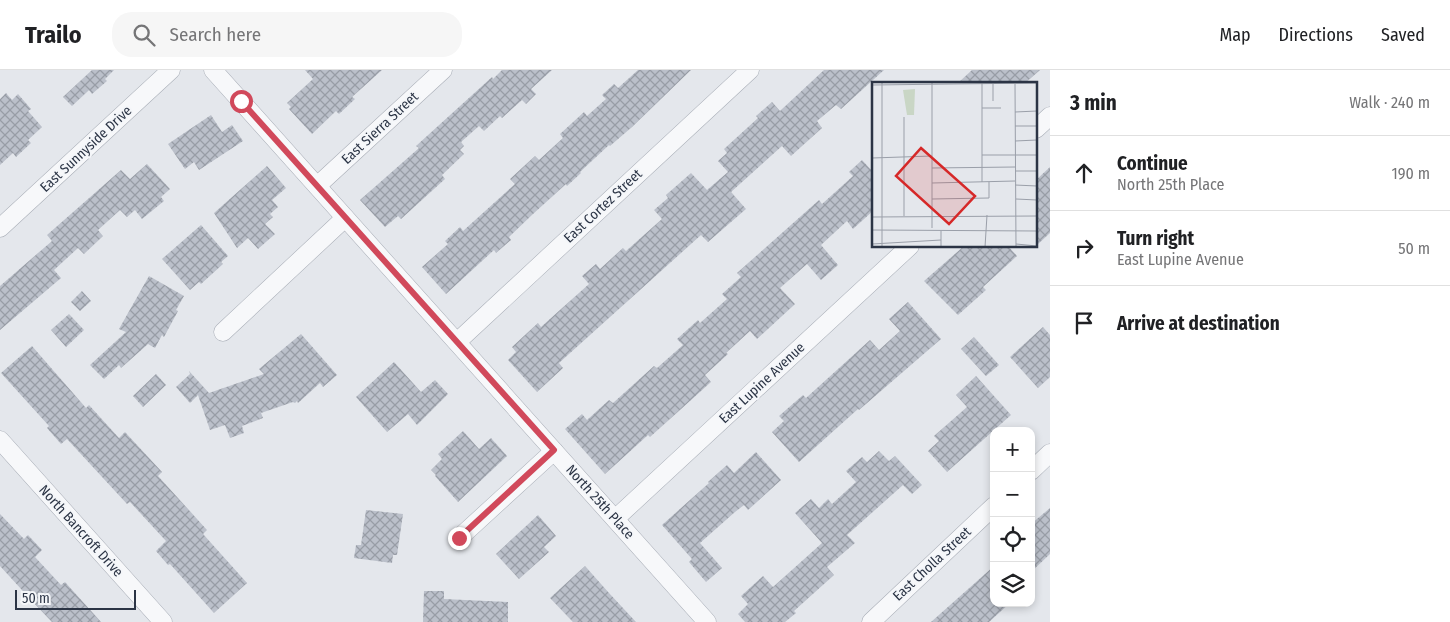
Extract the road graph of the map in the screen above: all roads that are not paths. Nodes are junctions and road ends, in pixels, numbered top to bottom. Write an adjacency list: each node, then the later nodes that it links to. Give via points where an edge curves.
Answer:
1 (171, 70): 9 (street, East Sunnyside Drive)
2 (213, 70): 7 (street, North 25th Place)
3 (442, 70): 7 (street, East Sierra Street)
4 (750, 70): 12 (street, East Cortez Street)
5 (1050, 116): 6 (street)
6 (1038, 127)
7 (317, 186): 8 (street, North 25th Place)
8 (345, 218): 11 (street); 12 (street, North 25th Place)
9 (0, 228)
10 (908, 248): 18 (street, East Lupine Avenue)
11 (223, 332)
12 (457, 342): 14 (street, North 25th Place)
13 (0, 440): 20 (street, North Bancroft Drive)
14 (554, 450): 18 (street, North 25th Place); 19 (street)
15 (1050, 454): 16 (street)
16 (1035, 467)
17 (990, 510): 22 (street, East Cholla Street)
18 (615, 519): 21 (street, North 25th Place)
19 (459, 538)
20 (163, 622)
21 (707, 622)
22 (871, 622)

